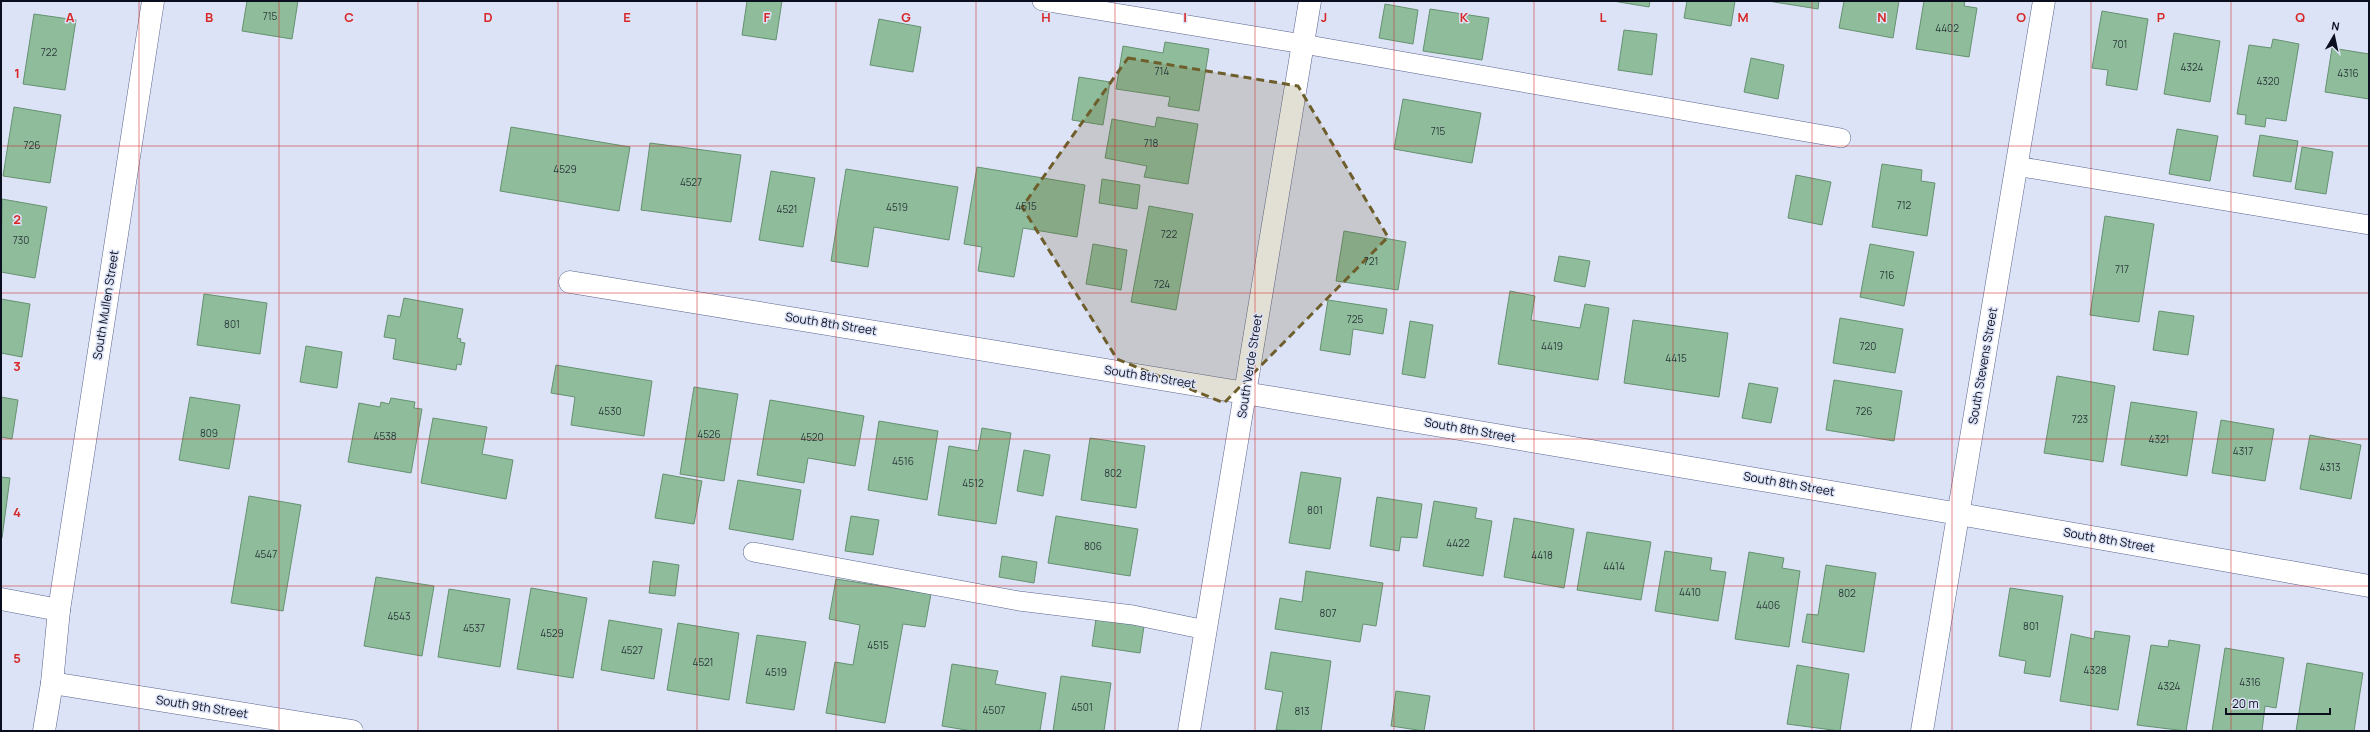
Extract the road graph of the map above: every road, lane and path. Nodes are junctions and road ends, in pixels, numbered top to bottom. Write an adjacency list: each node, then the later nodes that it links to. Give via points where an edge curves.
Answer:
1 (153, 1): 15 (street, South Mullen Street)
2 (1042, 1): 5 (lane)
3 (1310, 1): 5 (street, South Verde Street)
4 (2044, 1): 7 (street, South Stevens Street)
5 (1303, 44): 6 (lane); 10 (street, South Verde Street)
6 (1841, 138)
7 (2016, 166): 8 (lane); 11 (street, South Stevens Street)
8 (2369, 225)
9 (570, 282): 10 (street, South 8th Street)
10 (1245, 392): 11 (street, South 8th Street); 16 (street, South Verde Street)
11 (1958, 513): 13 (street, South 8th Street); 21 (street, South Stevens Street)
12 (753, 552): 16 (lane, via 1018,601 1133,615)
13 (2369, 586)
14 (1, 599): 15 (street)
15 (59, 610): 17 (street, South Mullen Street)
16 (1206, 630): 20 (street, South Verde Street)
17 (52, 683): 18 (street, South Mullen Street); 19 (street, South 9th Street)
18 (44, 731)
19 (352, 731)
20 (1189, 731)
21 (1922, 731)

